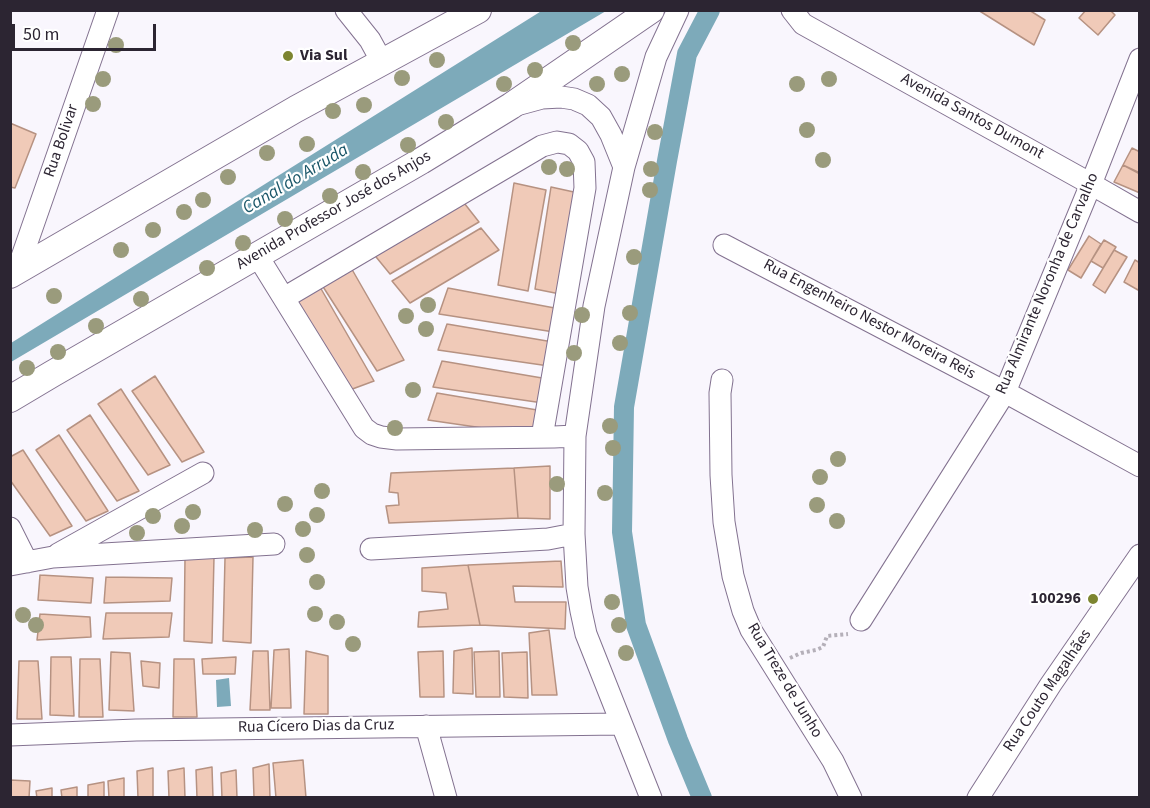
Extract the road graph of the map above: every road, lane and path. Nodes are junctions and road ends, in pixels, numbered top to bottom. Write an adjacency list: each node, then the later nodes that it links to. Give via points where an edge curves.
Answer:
1 (108, 10): 15 (street, Rua Bolivar)
2 (346, 10): 8 (street)
3 (478, 10): 8 (main road)
4 (651, 10): 9 (main road, Avenida Professor José dos Anjos)
5 (678, 10): 10 (street, via 656,57)
6 (797, 17): 11 (street, Avenida Santos Dumont)
7 (1140, 59): 11 (street, Rua Almirante Noronha de Carvalho)
8 (382, 62): 15 (main road)
9 (511, 106): 10 (street, via 561,97 588,105 601,117); 14 (main road, Avenida Professor José dos Anjos)
10 (624, 167): 20 (street, via 594,306)
11 (1091, 184): 12 (street, Avenida Santos Dumont); 18 (street, Rua Almirante Noronha de Carvalho)
12 (1140, 212)
13 (724, 245): 18 (street, Rua Engenheiro Nestor Moreira Reis)
14 (257, 255): 16 (street); 19 (main road, Avenida Professor José dos Anjos)
15 (14, 273)
16 (284, 298): 21 (street, via 364,428 372,434 397,439); 21 (street, via 542,146 569,144 584,162 585,188)
17 (722, 380): 32 (street, Rua Treze de Junho, via 721,475 733,576 751,630)
18 (1005, 392): 22 (street, Rua Engenheiro Nestor Moreira Reis); 31 (street, Rua Almirante Noronha de Carvalho)
19 (10, 399)
20 (575, 436): 21 (street); 25 (street)
21 (542, 437)
22 (1140, 466)
23 (203, 473): 29 (street)
24 (10, 528): 30 (street)
25 (574, 534): 27 (street, via 548,539); 33 (street, via 577,587 586,634)
26 (274, 544): 29 (street)
27 (371, 549)
28 (1140, 555): 39 (street, Rua Couto Magalhães)
29 (53, 557): 30 (street)
30 (19, 563)
31 (861, 620): 32 (path, via 847,634 827,636 823,647)
32 (773, 666): 38 (street, Rua Treze de Junho, via 833,760)
33 (621, 724): 34 (street, Rua Cícero Dias da Cruz); 37 (street)
34 (426, 726): 35 (street, Rua Cícero Dias da Cruz); 36 (street)
35 (10, 735)
36 (446, 798)
37 (651, 798)
38 (851, 798)
39 (978, 798)

